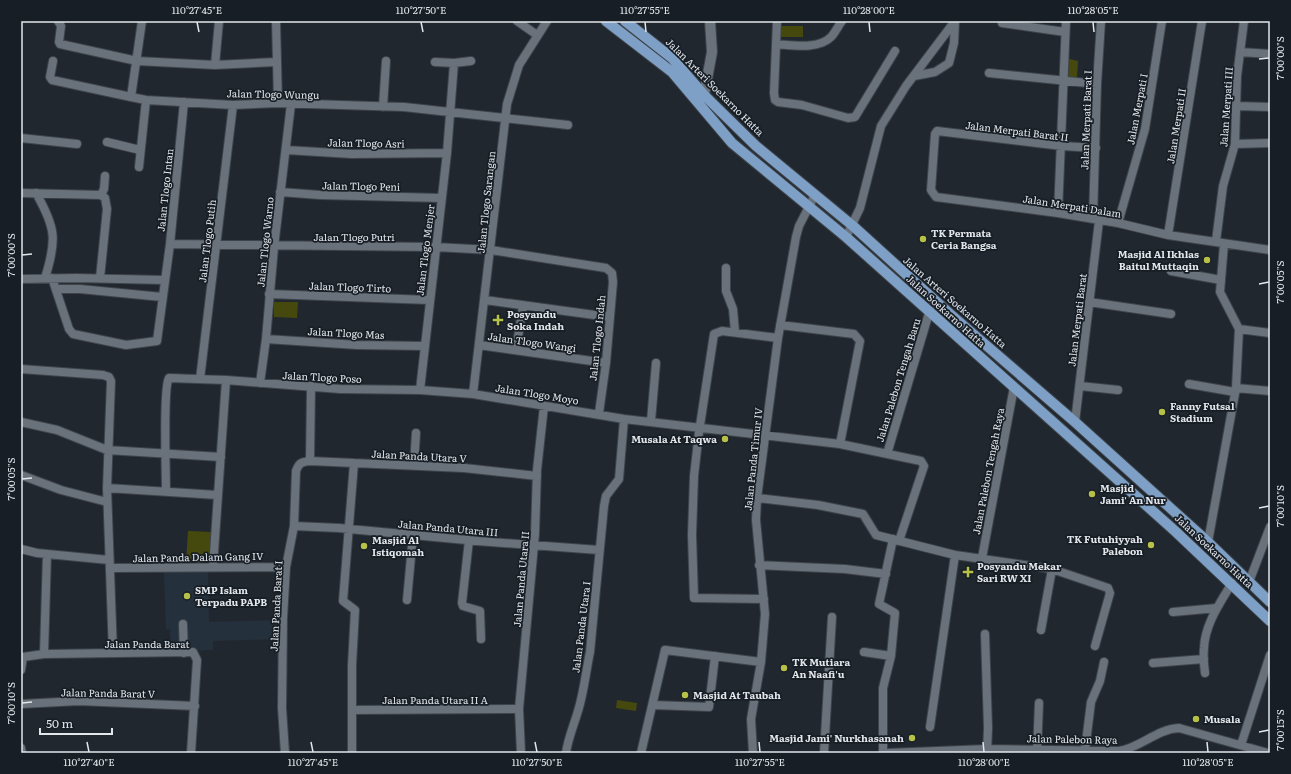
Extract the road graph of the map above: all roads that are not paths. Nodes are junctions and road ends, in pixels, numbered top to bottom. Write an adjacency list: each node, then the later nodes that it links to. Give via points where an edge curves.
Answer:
1 (58, 21): 26 (street, via 61,26 60,44)
2 (142, 21): 26 (street)
3 (219, 21): 32 (street)
4 (276, 21): 28 (street)
5 (516, 21): 20 (street)
6 (547, 21): 20 (street, Jalan Tlogo Sarangan)
7 (606, 21): 69 (main road, Jalan Soekarno Hatta, via 672,72 732,143)
8 (625, 21): 37 (main road, Jalan Arteri Soekarno Hatta, via 672,58)
9 (710, 21): 37 (street, via 712,52)
10 (777, 21): 21 (street)
11 (842, 21): 21 (street, via 831,37 818,44)
12 (955, 21): 34 (street); 34 (street, via 954,43 949,63 935,72)
13 (1066, 21): 19 (street)
14 (1101, 21): 36 (street, Jalan Merpati Barat I)
15 (1162, 21): 72 (street, Jalan Merpati I, via 1145,129)
16 (1202, 21): 74 (street, Jalan Merpati II)
17 (1244, 21): 23 (street, Jalan Merpati III)
18 (1002, 23): 19 (street)
19 (1065, 32): 35 (street)
20 (537, 36): 48 (street, Jalan Tlogo Sarangan, via 519,65)
21 (776, 44): 22 (street, via 775,100 848,118 855,117)
22 (895, 51)
23 (1240, 52): 24 (street); 44 (street, Jalan Merpati III)
24 (1270, 54)
25 (53, 61): 38 (street, Jalan Tlogo Wungu, via 50,77 52,80)
26 (137, 61): 32 (street); 38 (street)
27 (471, 61): 31 (street)
28 (276, 62): 32 (street); 41 (street)
29 (386, 62): 45 (street)
30 (435, 62): 31 (street)
31 (454, 63): 47 (street, Jalan Tlogo Menjer)
32 (215, 65)
33 (989, 73): 35 (street)
34 (914, 76): 73 (street, via 881,126)
35 (1063, 81): 36 (street); 56 (street)
36 (1097, 84): 57 (street, Jalan Merpati Barat I)
37 (704, 95): 67 (main road, Jalan Arteri Soekarno Hatta, via 741,132)
38 (131, 97): 39 (street, Jalan Tlogo Wungu)
39 (146, 100): 40 (street, Jalan Tlogo Wungu); 58 (street)
40 (184, 102): 43 (street, Jalan Tlogo Wungu); 77 (street, Jalan Tlogo Intan)
41 (278, 103): 42 (street, Jalan Tlogo Wungu); 43 (street, Jalan Tlogo Wungu)
42 (291, 104): 45 (street, Jalan Tlogo Wungu); 59 (street, Jalan Tlogo Warno)
43 (233, 105): 78 (street, Jalan Tlogo Putih)
44 (1237, 106): 46 (street); 55 (street, Jalan Merpati III)
45 (383, 107): 47 (street, Jalan Tlogo Wungu)
46 (1270, 107)
47 (450, 112): 48 (street, Jalan Tlogo Wungu); 60 (street, Jalan Tlogo Menjer)
48 (505, 117): 49 (street, Jalan Tlogo Wungu); 81 (street, Jalan Tlogo Sarangan)
49 (568, 125)
50 (936, 132): 56 (street, Jalan Merpati Barat II); 70 (street, Jalan Merpati Dalam, via 931,190 936,197)
51 (21, 138): 54 (street)
52 (108, 142): 58 (street)
53 (1270, 143): 55 (street)
54 (77, 144)
55 (1236, 144): 76 (street, Jalan Merpati III, via 1223,186)
56 (1062, 146): 57 (street, Jalan Merpati Barat II); 70 (street)
57 (1096, 148): 71 (street, Jalan Merpati Barat I)
58 (140, 150): 61 (street)
59 (286, 150): 60 (street, Jalan Tlogo Asri, via 352,154); 63 (street, Jalan Tlogo Warno)
60 (447, 153): 68 (street, Jalan Tlogo Menjer)
61 (139, 167)
62 (105, 176): 66 (street)
63 (280, 192): 68 (street, Jalan Tlogo Peni); 79 (street, Jalan Tlogo Warno)
64 (21, 193): 65 (street)
65 (36, 193): 66 (street); 86 (street, via 49,220 54,239)
66 (101, 195): 87 (street, via 105,198 107,209)
67 (815, 196): 69 (street, Jalan Panda Timur IV); 73 (main road, Jalan Arteri Soekarno Hatta)
68 (441, 198): 80 (street, Jalan Tlogo Menjer)
69 (808, 207): 75 (main road, Jalan Soekarno Hatta); 101 (street, Jalan Panda Timur IV, via 796,237)
70 (1058, 213): 71 (street, Jalan Merpati Dalam)
71 (1096, 220): 72 (street, Jalan Merpati Dalam); 96 (street, Jalan Merpati Barat)
72 (1118, 223): 74 (street, Jalan Merpati Dalam)
73 (853, 226): 75 (street); 130 (main road, Jalan Arteri Soekarno Hatta)
74 (1168, 235): 76 (street, Jalan Merpati Dalam)
75 (846, 237): 98 (main road, Jalan Soekarno Hatta)
76 (1220, 242): 82 (street, Jalan Merpati Dalam); 90 (street, Jalan Merpati III)
77 (170, 244): 78 (street, Jalan Tlogo Putri); 89 (street, Jalan Tlogo Intan)
78 (216, 244): 79 (street, Jalan Tlogo Putri); 113 (street, Jalan Tlogo Putih)
79 (274, 247): 80 (street, Jalan Tlogo Putri); 92 (street, Jalan Tlogo Warno)
80 (435, 247): 81 (street, Jalan Tlogo Putri); 94 (street, Jalan Tlogo Menjer)
81 (491, 250): 83 (street, Jalan Tlogo Putri); 95 (street, Jalan Tlogo Sarangan)
82 (1270, 250)
83 (606, 268): 100 (street, Jalan Tlogo Indah, via 613,277)
84 (726, 268): 103 (street, via 726,291 734,309)
85 (1171, 271): 90 (street)
86 (48, 278): 87 (street); 88 (street); 91 (street)
87 (100, 278): 89 (street)
88 (21, 279)
89 (164, 280): 93 (street, Jalan Tlogo Intan)
90 (1221, 280): 102 (street, Jalan Merpati III, via 1220,292)
91 (56, 289): 93 (street); 93 (street, Jalan Tlogo Intan, via 73,334 126,345 157,341)
92 (269, 294): 94 (street, Jalan Tlogo Tirto); 105 (street, Jalan Tlogo Warno)
93 (162, 297)
94 (429, 300): 108 (street, Jalan Tlogo Menjer)
95 (485, 300): 97 (street); 107 (street, Jalan Tlogo Sarangan)
96 (1089, 302): 99 (street); 118 (street, Jalan Merpati Barat)
97 (523, 306): 100 (street); 109 (street)
98 (929, 313): 119 (main road, Jalan Soekarno Hatta); 137 (street, Jalan Palebon Tengah Baru)
99 (1171, 314)
100 (609, 317): 110 (street, Jalan Tlogo Indah)
101 (780, 325): 106 (street, Jalan Panda Timur IV); 134 (street, via 854,334 859,338 860,345)
102 (1238, 329): 104 (street); 122 (street)
103 (735, 332): 106 (street); 131 (street, via 722,331 714,334)
104 (1270, 333)
105 (266, 338): 108 (street, Jalan Tlogo Mas, via 357,345); 115 (street, Jalan Tlogo Warno)
106 (778, 338): 133 (street, Jalan Panda Timur IV)
107 (479, 345): 109 (street, Jalan Tlogo Wangi); 124 (street, Jalan Tlogo Sarangan)
108 (425, 346): 120 (street, Jalan Tlogo Menjer)
109 (516, 350): 110 (street, Jalan Tlogo Wangi)
110 (606, 362): 126 (street, Jalan Tlogo Indah)
111 (656, 363): 128 (street)
112 (21, 369): 135 (street, via 107,376 110,381)
113 (200, 379): 114 (street, Jalan Tlogo Poso); 136 (street, Jalan Tlogo Poso, via 169,378)
114 (226, 380): 115 (street, Jalan Tlogo Poso); 138 (street)
115 (260, 383): 117 (street, Jalan Tlogo Poso)
116 (1189, 384): 122 (street)
117 (310, 386): 120 (street, Jalan Tlogo Poso); 139 (street)
118 (1080, 386): 121 (street); 130 (street, Jalan Merpati Barat)
119 (1014, 387): 147 (main road, Jalan Soekarno Hatta); 164 (street, Jalan Palebon Tengah Raya)
120 (420, 390): 124 (street, Jalan Tlogo Poso)
121 (1118, 390)
122 (1236, 390): 123 (street); 158 (street)
123 (1270, 391)
124 (473, 394): 125 (street, Jalan Tlogo Moyo)
125 (544, 406): 126 (street, Jalan Tlogo Moyo); 144 (street, Jalan Panda Utara II)
126 (598, 413): 127 (street, Jalan Tlogo Moyo)
127 (624, 419): 128 (street, Jalan Tlogo Moyo); 161 (street, Jalan Panda Utara I, via 619,479 606,496)
128 (651, 421): 131 (street, Jalan Tlogo Moyo)
129 (21, 422): 135 (street, via 57,430)
130 (1075, 422): 145 (main road, Jalan Arteri Soekarno Hatta)
131 (700, 428): 133 (street, Jalan Tlogo Moyo); 173 (street, via 694,476 694,598)
132 (416, 433): 142 (street)
133 (765, 436): 134 (street, Jalan Tlogo Moyo); 150 (street, Jalan Panda Timur IV)
134 (840, 444): 137 (street, Jalan Tlogo Moyo)
135 (107, 450): 136 (street); 146 (street)
136 (166, 453): 138 (street); 148 (street)
137 (887, 454): 157 (street, Jalan Tlogo Moyo, via 921,461 924,466)
138 (221, 457): 149 (street)
139 (310, 461): 140 (street, Jalan Panda Utara V); 141 (street, Jalan Panda Utara V)
140 (300, 463): 152 (street, Jalan Panda Barat I, via 296,471)
141 (354, 463): 142 (street, Jalan Panda Utara V); 154 (street)
142 (414, 465): 144 (street, Jalan Panda Utara V)
143 (21, 475): 151 (street, via 61,490)
144 (537, 476): 159 (street, Jalan Panda Utara II)
145 (1138, 479): 147 (main road); 158 (main road, Jalan Arteri Soekarno Hatta)
146 (107, 488): 148 (street); 151 (street)
147 (1129, 490): 172 (main road, Jalan Soekarno Hatta)
148 (166, 491): 149 (street)
149 (217, 496): 168 (street)
150 (757, 498): 157 (street, via 818,505 863,514 875,534); 166 (street, Jalan Panda Timur IV)
151 (107, 502): 165 (street)
152 (294, 526): 154 (street, Jalan Panda Utara III); 167 (street, Jalan Panda Barat I)
153 (1270, 527): 171 (street)
154 (349, 529): 155 (street, Jalan Panda Utara III); 204 (street, via 343,601 355,610)
155 (413, 535): 156 (street, Jalan Panda Utara III); 174 (street)
156 (469, 540): 159 (street, Jalan Panda Utara III); 183 (street, via 462,604 480,611)
157 (896, 540): 163 (street); 170 (street, Jalan Tlogo Moyo)
158 (1208, 542): 171 (main road, Jalan Arteri Soekarno Hatta)
159 (534, 545): 161 (street, Jalan Panda Utara III); 203 (street, Jalan Panda Utara II)
160 (21, 549): 162 (street, Jalan Panda Dalam Gang IV)
161 (599, 550): 216 (street, Jalan Panda Utara I, via 590,652)
162 (47, 554): 165 (street, Jalan Panda Dalam Gang IV); 188 (street)
163 (955, 555): 164 (street); 205 (street)
164 (982, 558): 169 (street)
165 (109, 564): 168 (street, Jalan Panda Dalam Gang IV); 186 (street)
166 (759, 565): 170 (street, via 845,569); 173 (street, Jalan Panda Timur IV)
167 (286, 566): 168 (street, Jalan Panda Dalam Gang IV); 213 (street, Jalan Panda Barat I, via 282,708)
168 (213, 567)
169 (1052, 569): 181 (street); 184 (street, via 1108,588 1110,594)
170 (886, 574): 192 (street, Jalan Tlogo Moyo, via 879,604 895,613)
171 (1249, 582): 175 (main road, Jalan Arteri Soekarno Hatta)
172 (1232, 583): 176 (street); 179 (main road, Jalan Soekarno Hatta)
173 (764, 599): 194 (street, Jalan Panda Timur IV, via 765,629)
174 (407, 600)
175 (1270, 602)
176 (1217, 608): 177 (street); 193 (street, via 1205,640)
177 (1173, 612)
178 (832, 617): 219 (street)
179 (1270, 621)
180 (183, 624): 187 (street)
181 (1041, 630)
182 (985, 634): 209 (street)
183 (481, 639)
184 (1095, 646)
185 (864, 652): 192 (street)
186 (113, 653): 187 (street, Jalan Panda Barat); 188 (street, Jalan Panda Barat)
187 (184, 653): 202 (street, Jalan Panda Barat, via 193,652 196,657)
188 (44, 654): 189 (street, Jalan Panda Barat)
189 (22, 655): 197 (street)
190 (1270, 655): 206 (street)
191 (714, 656): 194 (street); 201 (street, via 665,650); 201 (street, via 710,707)
192 (890, 656): 220 (street, via 883,688)
193 (1204, 659): 196 (street); 198 (street)
194 (761, 662): 218 (street, Jalan Panda Timur IV, via 751,719)
195 (1104, 662): 208 (street, via 1100,681 1091,702)
196 (1153, 663)
197 (21, 670)
198 (1205, 673)
199 (1039, 703): 210 (street)
200 (21, 704): 202 (street, Jalan Panda Barat V, via 79,701)
201 (653, 705): 217 (street)
202 (195, 706): 212 (street, Jalan Panda Barat)
203 (519, 709): 204 (street, Jalan Panda Utara II A); 215 (street, Jalan Panda Utara II)
204 (352, 710): 214 (street)
205 (930, 727)
206 (1241, 745): 208 (street, Jalan Palebon Raya, via 1179,728 1170,729 1127,749); 222 (street, Jalan Palebon Raya)
207 (21, 748): 211 (street)
208 (1085, 750): 210 (street, Jalan Palebon Raya)
209 (987, 751): 210 (street, Jalan Palebon Raya); 221 (street, Jalan Palebon Raya)
210 (1038, 751)
211 (22, 753)
212 (192, 753)
213 (285, 753)
214 (352, 753)
215 (521, 753)
216 (566, 753)
217 (641, 753)
218 (753, 753)
219 (824, 753)
220 (883, 753)
221 (887, 753)
222 (1268, 753)

